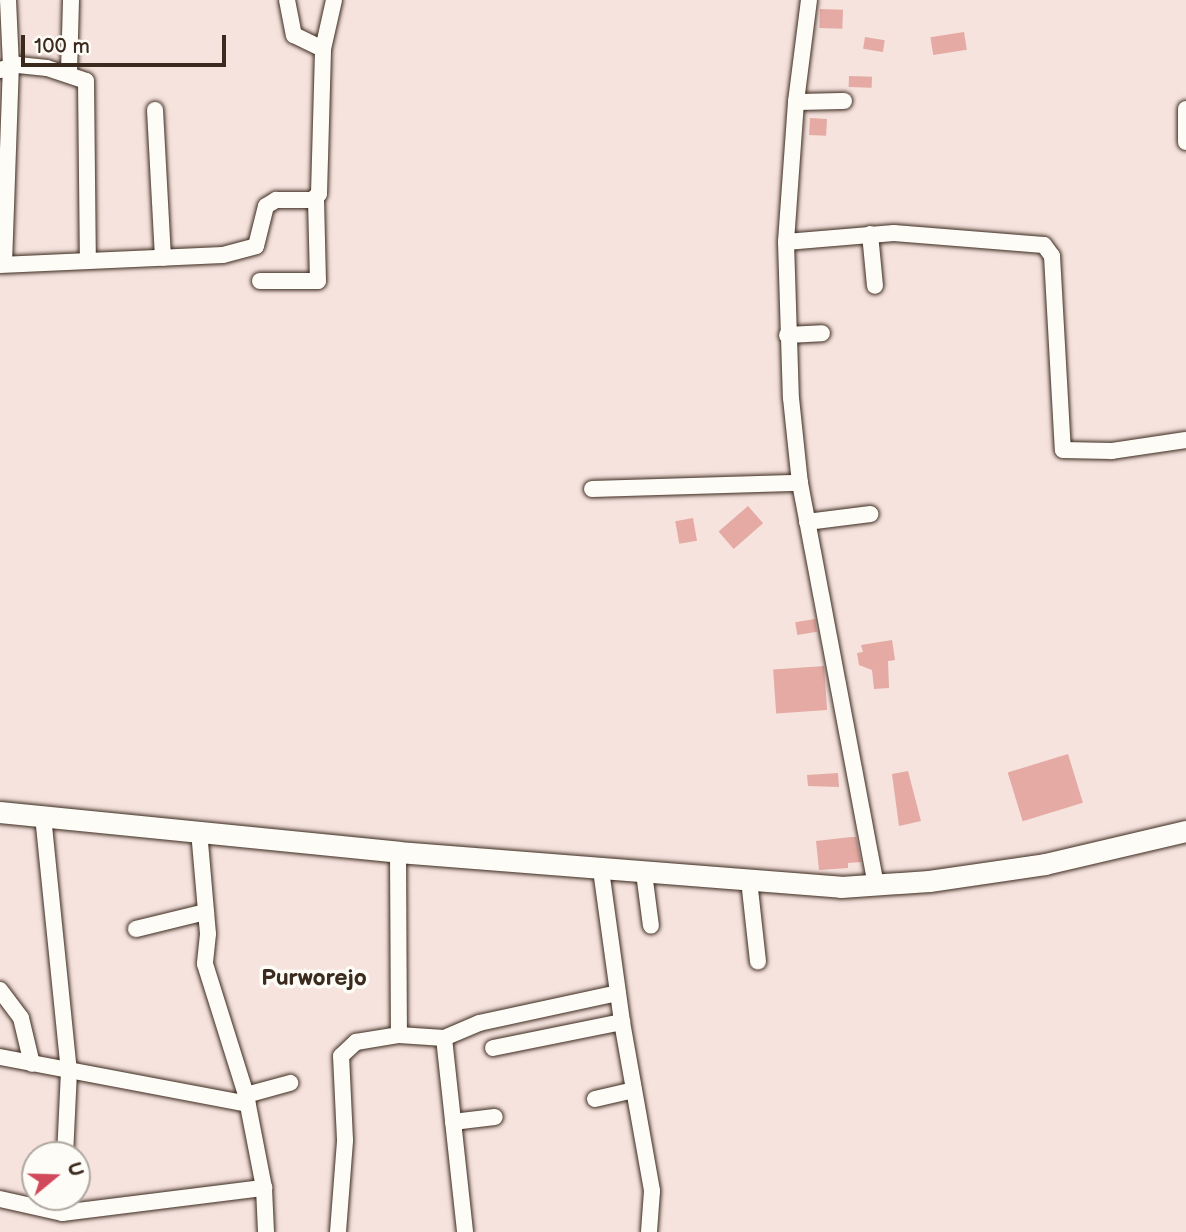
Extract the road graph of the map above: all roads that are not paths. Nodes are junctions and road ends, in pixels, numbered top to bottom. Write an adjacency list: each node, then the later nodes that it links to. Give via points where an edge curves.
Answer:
1 (8, 0): 7 (street)
2 (71, 0): 8 (street)
3 (287, 0): 6 (street, via 294,35)
4 (334, 0): 6 (street)
5 (809, 0): 10 (street)
6 (323, 49): 14 (street)
7 (5, 68): 8 (street); 19 (street)
8 (69, 72): 18 (street, via 83,78 88,88)
9 (844, 101): 10 (street)
10 (796, 102): 16 (street)
11 (1186, 109): 13 (street)
12 (155, 110): 17 (street)
13 (1186, 142)
14 (316, 198): 17 (street, via 276,200 266,206 257,244 249,250); 20 (street, via 318,281)
15 (870, 234): 16 (street); 21 (street); 24 (street, via 1046,246 1052,256 1063,450 1112,451)
16 (786, 242): 23 (street)
17 (163, 258): 18 (street)
18 (88, 259): 19 (street)
19 (2, 265)
20 (260, 281)
21 (875, 286)
22 (822, 333): 23 (street)
23 (787, 335): 25 (street)
24 (1186, 440)
25 (800, 483): 26 (street); 28 (street)
26 (592, 489)
27 (870, 514): 28 (street)
28 (807, 522): 37 (street)
29 (0, 812): 30 (main road)
30 (43, 816): 31 (main road); 50 (street)
31 (198, 831): 33 (main road); 38 (street)
32 (1186, 831): 37 (main road, via 1082,858)
33 (398, 852): 34 (main road); 45 (street)
34 (601, 870): 35 (main road); 43 (street)
35 (644, 873): 36 (main road); 39 (street)
36 (748, 880): 37 (main road); 41 (street)
37 (876, 887)
38 (206, 912): 40 (street); 54 (street, via 205,964)
39 (651, 926)
40 (136, 929)
41 (758, 962)
42 (0, 990): 49 (street, via 21,1018)
43 (618, 993): 44 (street); 46 (street, via 480,1023)
44 (622, 1022): 47 (street); 52 (street)
45 (399, 1035): 46 (street); 63 (street, via 356,1042 341,1056 345,1140)
46 (444, 1038): 56 (street)
47 (493, 1048)
48 (0, 1058): 49 (street)
49 (32, 1064): 50 (street)
50 (69, 1071): 54 (street); 57 (street)
51 (290, 1083): 54 (street)
52 (634, 1090): 53 (street); 65 (street, via 652,1191)
53 (595, 1098)
54 (247, 1100): 58 (street)
55 (495, 1117): 56 (street)
56 (453, 1122): 64 (street)
57 (66, 1141)
58 (264, 1188): 61 (street); 62 (street)
59 (0, 1199): 60 (street)
60 (21, 1201)
61 (91, 1203)
62 (266, 1232)
63 (338, 1232)
64 (464, 1232)
65 (649, 1232)

